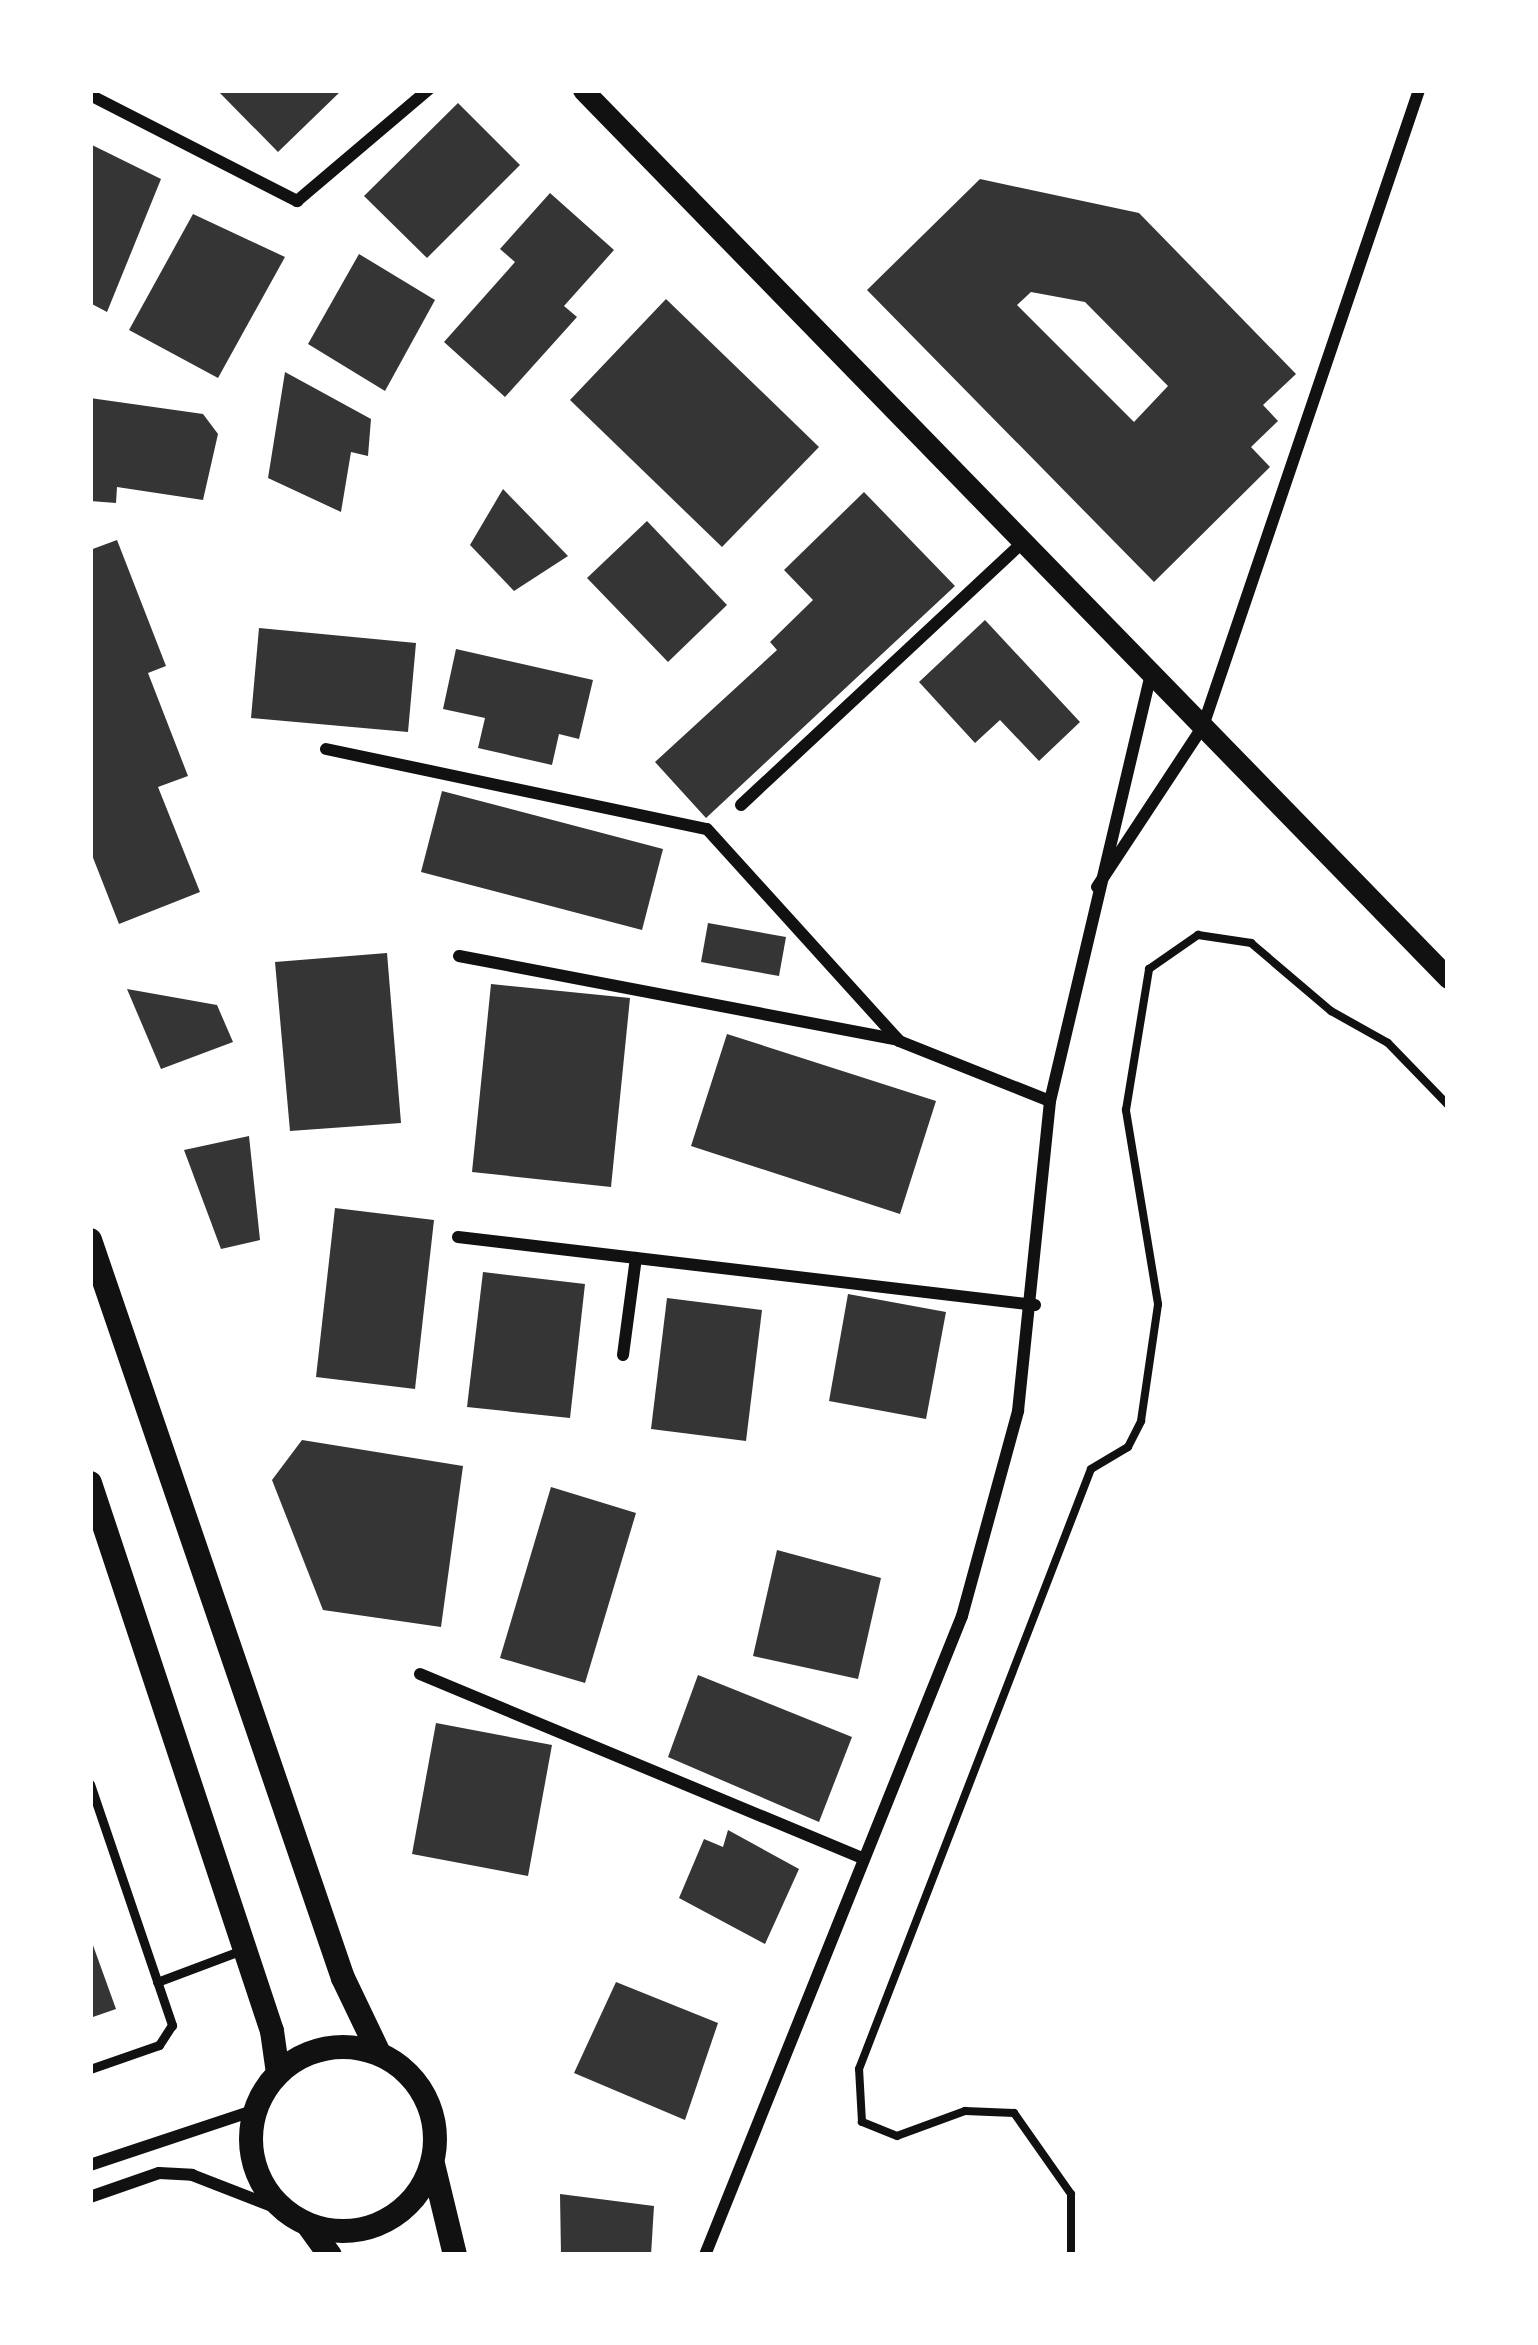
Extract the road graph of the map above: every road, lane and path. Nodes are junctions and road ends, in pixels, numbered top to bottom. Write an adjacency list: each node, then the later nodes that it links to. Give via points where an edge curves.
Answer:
1 (428, 90): 4 (street, via 297,201)
2 (584, 90): 5 (street)
3 (1419, 90): 7 (street)
4 (90, 94)
5 (1023, 542): 6 (street); 9 (street)
6 (1151, 673): 7 (street); 10 (street)
7 (1203, 726): 10 (street); 12 (street)
8 (326, 748): 13 (street, via 707,829)
9 (741, 805)
10 (1093, 893): 14 (street)
11 (459, 956): 13 (street)
12 (1448, 978)
13 (899, 1040): 14 (street)
14 (1050, 1100): 19 (street)
15 (1448, 1105): 40 (path, via 1388,1043 1331,1011 1251,943 1198,935 1149,969 1126,1109 1158,1304 1141,1421 1128,1447 1091,1468 859,2069 862,2122 897,2136 964,2111 1014,2113 1071,2194)
16 (458, 1238): 18 (street)
17 (90, 1240): 28 (main road, via 343,1978)
18 (636, 1258): 19 (street); 20 (street)
19 (1035, 1305): 25 (street, via 1018,1411 962,1616)
20 (623, 1355)
21 (90, 1484): 22 (main road)
22 (100, 1544): 26 (main road)
23 (420, 1674): 25 (street)
24 (90, 1784): 27 (lane)
25 (860, 1857): 39 (street)
26 (245, 1948): 27 (lane); 30 (main road)
27 (157, 1982): 29 (lane, via 172,2026 159,2045)
28 (379, 2053): 30 (main road, via 337,2046); 32 (main road, via 426,2098)
29 (90, 2069)
30 (278, 2073): 31 (main road)
31 (255, 2110): 33 (street); 35 (main road, via 254,2165)
32 (433, 2164): 36 (main road, via 411,2204 374,2228); 38 (main road)
33 (90, 2165)
34 (90, 2197): 35 (street, via 159,2174 192,2175)
35 (285, 2211): 36 (main road)
36 (308, 2225): 37 (main road)
37 (331, 2255)
38 (455, 2255)
39 (705, 2255)
40 (1071, 2255)

